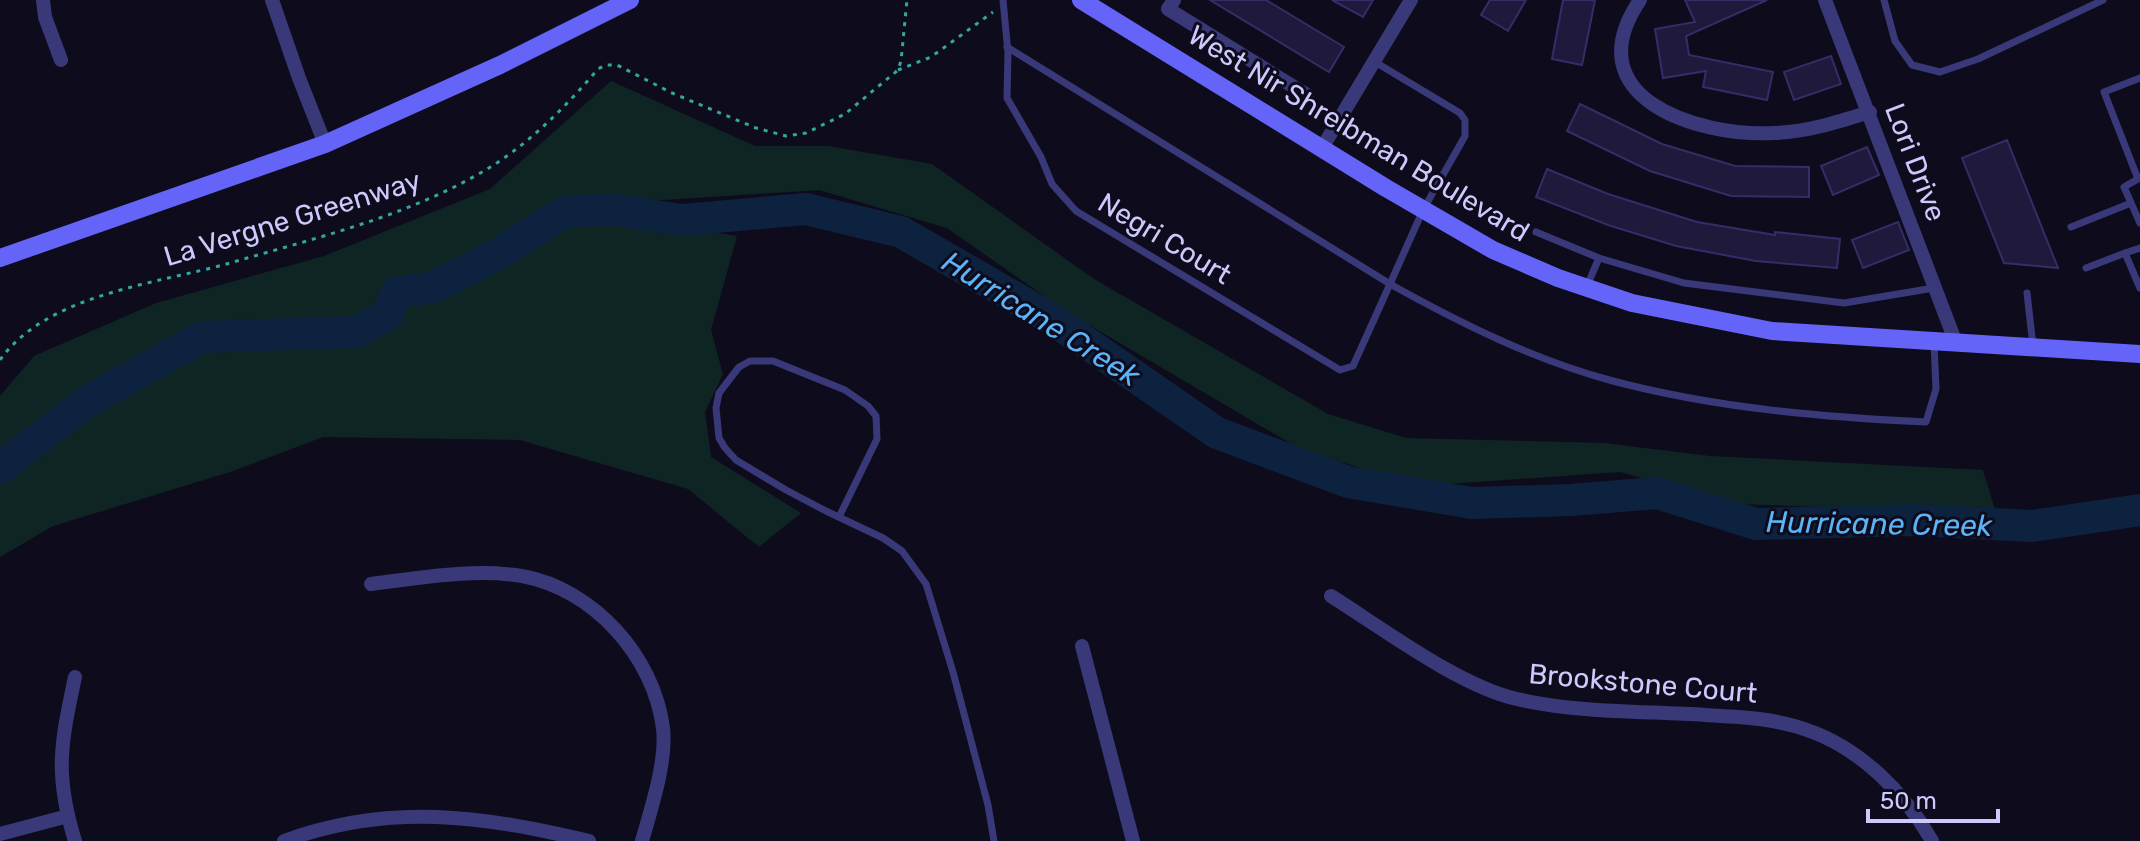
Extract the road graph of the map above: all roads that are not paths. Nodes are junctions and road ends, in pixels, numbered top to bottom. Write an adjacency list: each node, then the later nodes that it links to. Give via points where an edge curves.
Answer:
1 (43, 0): 13 (street)
2 (272, 0): 18 (street)
3 (630, 0): 18 (main road)
4 (1081, 0): 19 (main road, West Nir Shreibman Boulevard)
5 (1174, 0): 16 (street, via 1168,9)
6 (1411, 0): 14 (street)
7 (1640, 0): 17 (street, via 1621,34 1619,51 1628,79 1651,104 1711,127 1769,133 1806,131)
8 (1825, 0): 17 (street, Lori Drive)
9 (1884, 0): 10 (lane, via 1895,41 1912,65 1940,72)
10 (2103, 0)
11 (1003, 2): 12 (lane, Negri Court)
12 (1007, 47): 30 (lane); 30 (lane, Negri Court, via 1007,98 1052,184 1076,211 1340,370 1353,366)
13 (61, 60)
14 (1374, 62): 19 (street); 21 (lane, Negri Court, via 1465,120 1465,136)
15 (2140, 78): 20 (lane, via 2104,92 2138,179 2124,187)
16 (1307, 95)
17 (1870, 112): 32 (street, Lori Drive)
18 (325, 144): 27 (main road)
19 (1322, 148): 21 (main road, West Nir Shreibman Boulevard)
20 (2131, 203): 22 (lane); 23 (lane)
21 (1423, 210): 30 (lane, Negri Court); 31 (main road, West Nir Shreibman Boulevard, via 1493,250)
22 (2140, 223)
23 (2071, 227)
24 (1536, 232): 28 (lane)
25 (2140, 248): 26 (lane)
26 (2125, 253): 29 (lane); 33 (lane)
27 (0, 258)
28 (1599, 258): 31 (lane); 32 (lane, via 1684,283 1844,303)
29 (2086, 268)
30 (1390, 284): 35 (lane, via 1472,328 1573,369 1666,393 1812,416 1926,422 1936,389)
31 (1587, 287): 35 (main road, West Nir Shreibman Boulevard, via 1632,303 1772,331)
32 (1936, 288): 36 (street, Lori Drive)
33 (2140, 288)
34 (2027, 293): 37 (lane)
35 (1933, 341): 36 (main road, West Nir Shreibman Boulevard)
36 (1956, 343): 37 (main road, West Nir Shreibman Boulevard)
37 (2034, 348): 38 (main road, West Nir Shreibman Boulevard)
38 (2140, 354)
39 (839, 517): 39 (lane, via 736,460 725,448 716,408 719,393 739,367 773,361 845,390 876,416 877,439); 50 (lane, via 902,551 926,584)
40 (371, 584): 49 (street, via 488,572 526,577 561,589 611,624 645,672 663,729 658,784)
41 (1331, 596): 52 (street, Brookstone Court, via 1459,676 1514,698 1567,707 1770,720 1809,730 1874,770 1915,811)
42 (1082, 646): 51 (street)
43 (75, 677): 44 (street, via 61,742)
44 (68, 816): 45 (street); 46 (street)
45 (0, 834)
46 (75, 841)
47 (284, 841): 48 (street, via 357,822 462,817)
48 (589, 841)
49 (642, 841)
50 (994, 841)
51 (1133, 841)
52 (1932, 841)

